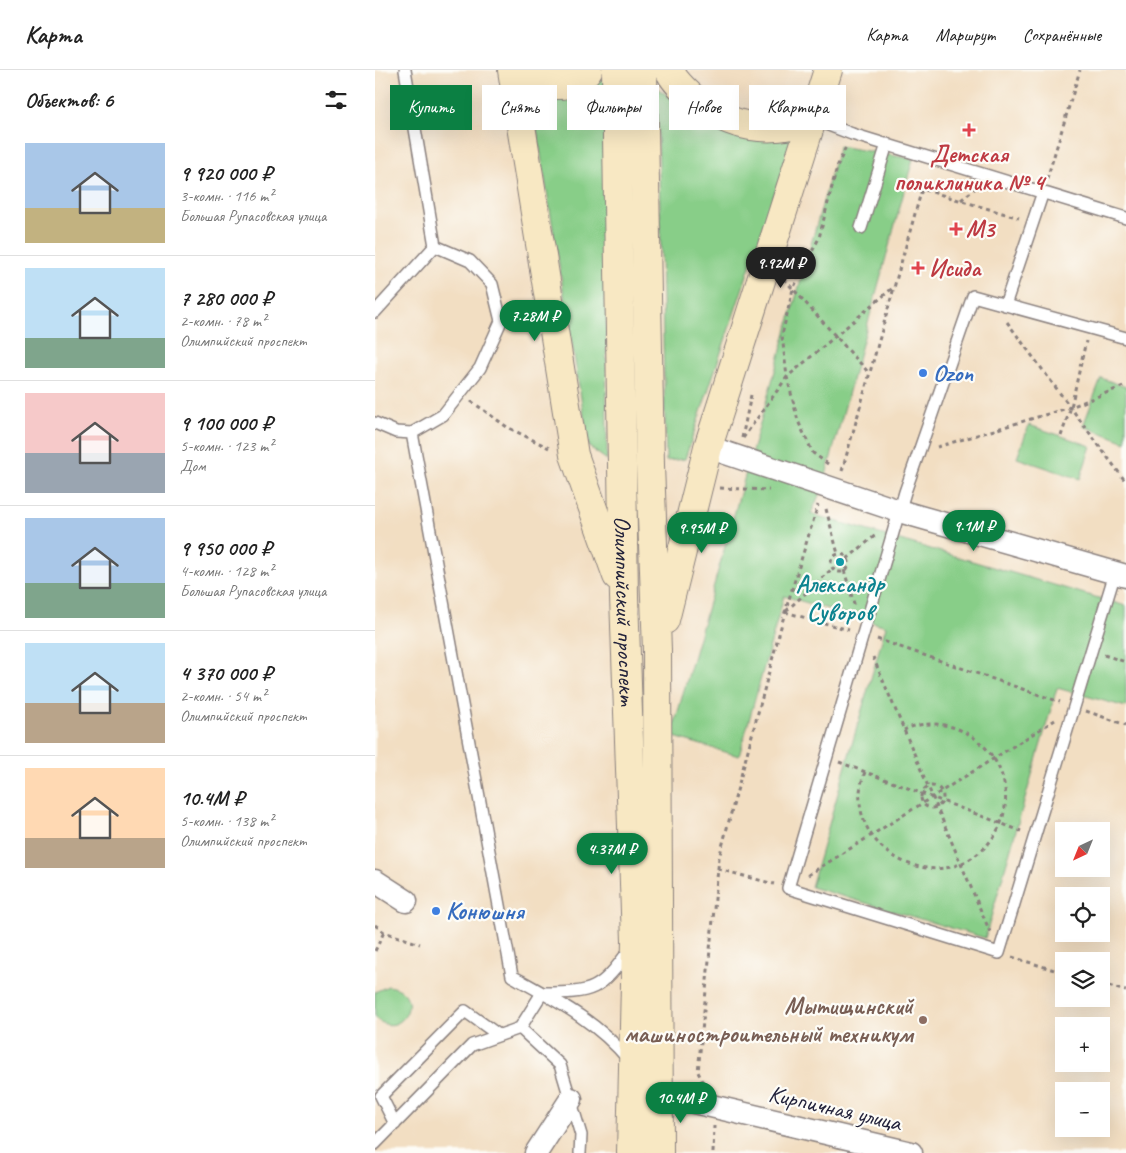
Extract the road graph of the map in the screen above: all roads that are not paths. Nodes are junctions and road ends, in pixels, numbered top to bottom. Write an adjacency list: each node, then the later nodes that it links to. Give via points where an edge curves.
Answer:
1 (405, 70): 17 (lane)
2 (512, 70): 26 (main road, via 575,455)
3 (523, 70): 4 (main road, via 554,86 567,85)
4 (587, 70)
5 (616, 70): 26 (main road, Олимпийский проспект)
6 (643, 70): 27 (main road, Олимпийский проспект, via 649,465)
7 (669, 70): 10 (main road, via 689,95 722,118)
8 (828, 70): 9 (main road)
9 (823, 85)
10 (749, 125)
11 (809, 130): 23 (main road)
12 (842, 130): 13 (lane)
13 (887, 144): 14 (lane); 16 (lane)
14 (1043, 192): 15 (lane); 18 (lane)
15 (1126, 218)
16 (861, 228)
17 (435, 246): 19 (lane); 22 (lane, via 470,262 492,284 501,321 480,368 443,415)
18 (1005, 305): 20 (lane); 24 (lane, via 973,296)
19 (375, 312)
20 (1126, 338)
21 (375, 423): 22 (lane, via 396,432)
22 (412, 433): 31 (lane, via 512,976)
23 (708, 448): 24 (street); 27 (main road)
24 (898, 514): 25 (street); 25 (lane, via 788,888 999,953 1092,651)
25 (1121, 574)
26 (624, 597): 30 (main road, Олимпийский проспект)
27 (657, 650): 35 (main road, Олимпийский проспект)
28 (375, 881): 29 (street)
29 (406, 901)
30 (636, 941): 31 (lane, via 610,977 598,985 578,993); 34 (main road, Олимпийский проспект)
31 (543, 993): 32 (lane); 34 (lane, via 594,1024)
32 (520, 1028): 33 (lane); 36 (lane, via 560,1065)
33 (497, 1034): 37 (lane, via 471,1045); 37 (lane, via 465,1011 381,1096)
34 (634, 1065): 41 (main road, Олимпийский проспект)
35 (659, 1094): 42 (main road, Олимпийский проспект); 43 (street, Кирпичная улица)
36 (571, 1099): 39 (street); 40 (lane, via 581,1135)
37 (395, 1124): 38 (lane)
38 (375, 1144)
39 (536, 1153)
40 (580, 1153)
41 (631, 1153)
42 (659, 1153)
43 (911, 1153)

